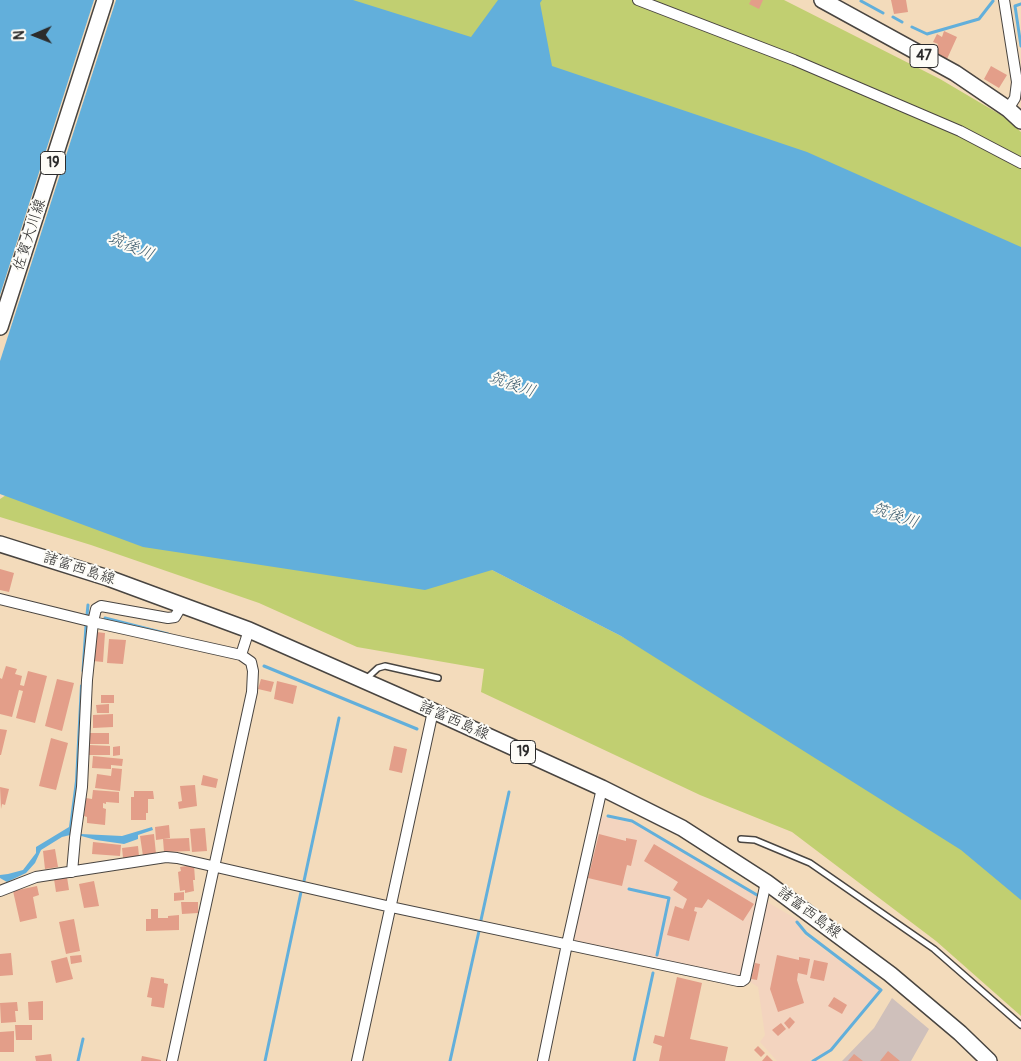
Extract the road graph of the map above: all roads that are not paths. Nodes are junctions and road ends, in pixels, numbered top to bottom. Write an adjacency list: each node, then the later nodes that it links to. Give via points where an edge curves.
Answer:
1 (105, 0): 9 (main road, 佐賀大川線 / 19)
2 (638, 0): 8 (street, via 794,60 960,131)
3 (822, 0): 6 (main road, 47, via 955,73)
4 (1004, 0): 5 (street)
5 (1019, 82): 6 (street)
6 (1008, 110): 7 (main road, 47)
7 (1021, 121)
8 (1021, 163)
9 (0, 326)
10 (0, 544): 12 (main road, 諸富西島線 / 19)
11 (0, 599): 13 (street)
12 (182, 605): 13 (street, via 175,617 168,618 101,606 96,608); 14 (main road, 諸富西島線 / 19)
13 (93, 622): 15 (street); 22 (street, via 82,787)
14 (249, 630): 15 (street); 17 (main road, 諸富西島線 / 19)
15 (241, 655): 21 (street, via 250,662 253,671 252,692)
16 (438, 678): 17 (lane, via 385,666)
17 (364, 680): 18 (main road, 諸富西島線 / 19)
18 (433, 711): 19 (main road, 諸富西島線 / 19); 25 (street)
19 (602, 788): 23 (main road, 諸富西島線 / 19, via 682,828); 26 (street)
20 (741, 839): 27 (lane, via 755,840 810,864 934,949)
21 (214, 867): 22 (street, via 166,857); 25 (street); 28 (street)
22 (72, 872): 24 (street, via 36,877)
23 (766, 882): 26 (street, via 742,981); 31 (main road, 諸富西島線 / 19, via 890,974 960,1032)
24 (0, 891)
25 (391, 907): 26 (street); 29 (street)
26 (567, 944): 30 (street)
27 (1021, 1025)
28 (172, 1061)
29 (358, 1061)
30 (542, 1061)
31 (989, 1061)

